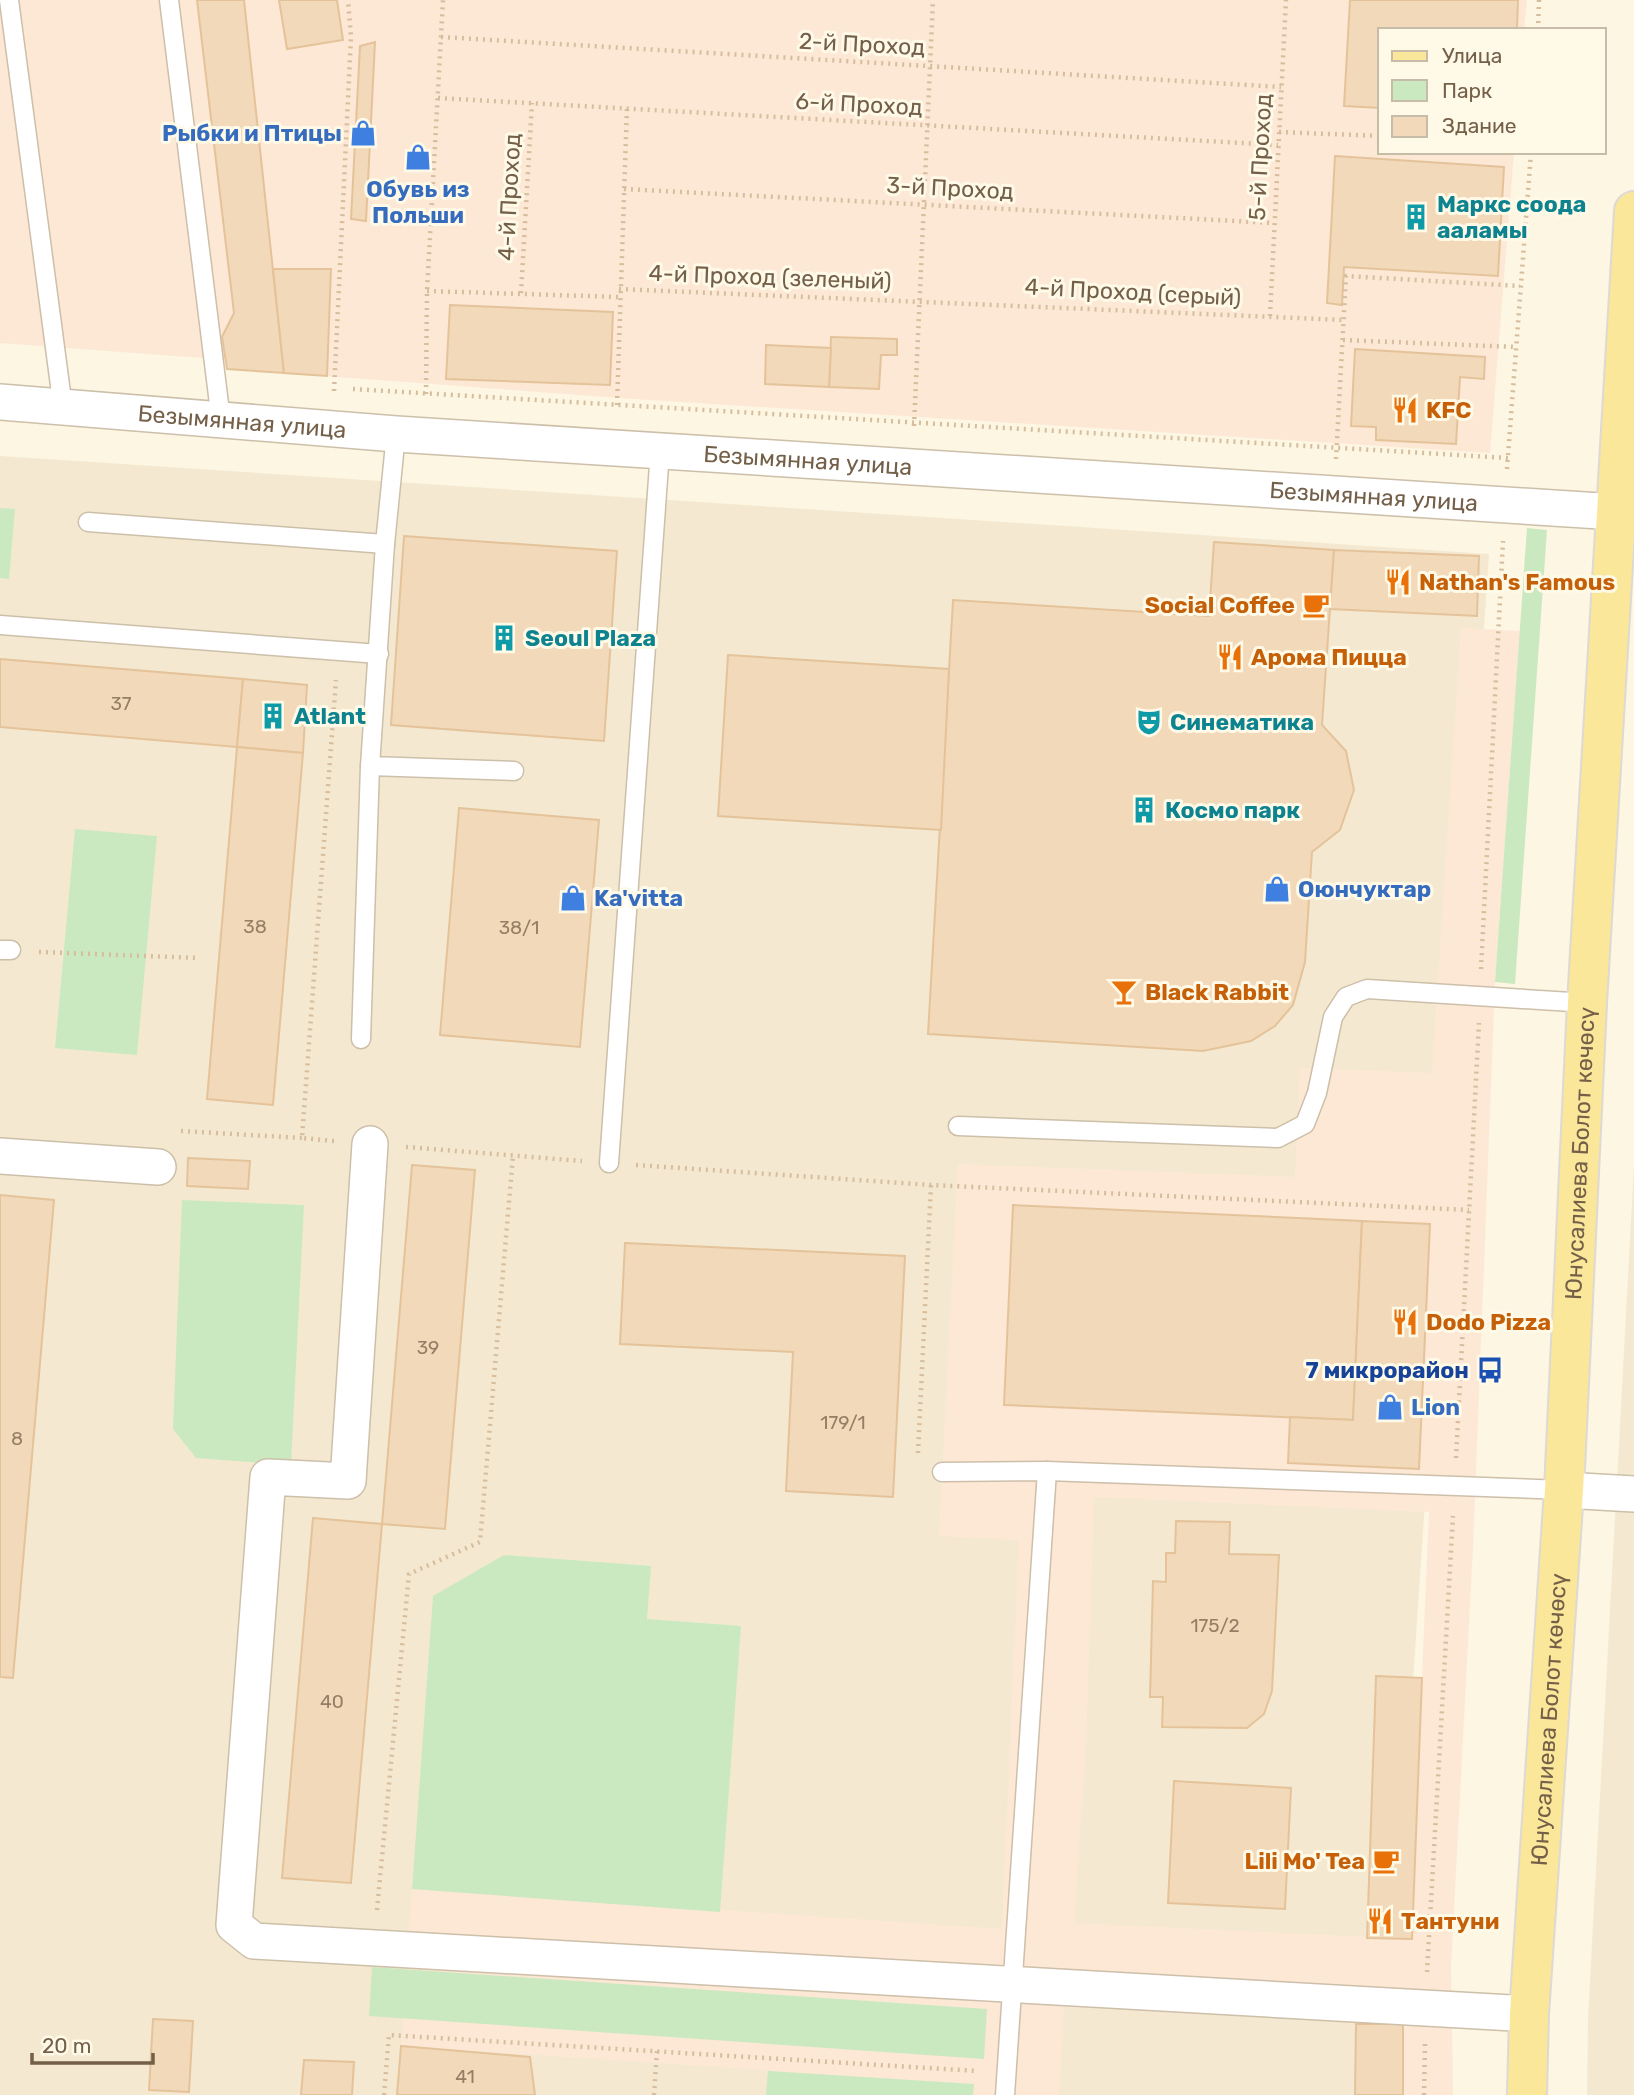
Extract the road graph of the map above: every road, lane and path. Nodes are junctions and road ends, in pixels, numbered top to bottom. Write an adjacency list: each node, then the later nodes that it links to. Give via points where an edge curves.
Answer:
1 (9, 0): 38 (lane)
2 (169, 0): 39 (lane)
3 (348, 0): 34 (path, via 351,37)
4 (443, 0): 9 (path)
5 (933, 0): 10 (path)
6 (1286, 0): 11 (path, 5-й Проход)
7 (1539, 0): 8 (path)
8 (1538, 28)
9 (441, 37): 10 (path, 2-й Проход); 12 (path)
10 (930, 66): 11 (path, 2-й Проход); 15 (path)
11 (1281, 87): 16 (path, 5-й Проход)
12 (438, 98): 13 (path, 6-й Проход); 26 (path)
13 (532, 103): 14 (path, 6-й Проход); 27 (path, 4-й Проход)
14 (627, 108): 15 (path, 6-й Проход); 20 (path)
15 (928, 125): 18 (path, 6-й Проход); 21 (path)
16 (1279, 132): 17 (path); 18 (path, 5-й Проход)
17 (1378, 136)
18 (1278, 145): 23 (path, 5-й Проход)
19 (1531, 154): 24 (path)
20 (624, 188): 21 (path, 3-й Проход); 25 (path)
21 (924, 205): 23 (path, 3-й Проход); 29 (path)
22 (1634, 211): 50 (main road, Юнусалиева Болот көчөсү)
23 (1274, 223): 30 (path, 5-й Проход)
24 (1520, 286): 31 (path, via 1346,276); 33 (path)
25 (619, 289): 28 (path); 29 (path, 4-й Проход (зеленый))
26 (427, 291): 27 (path, 4-й Проход); 35 (path)
27 (521, 293): 28 (path, 4-й Проход)
28 (619, 297): 37 (path)
29 (919, 300): 30 (path, 4-й Проход (серый)); 40 (path)
30 (1270, 316): 31 (path, 4-й Проход (серый))
31 (1344, 320): 32 (path)
32 (1343, 340): 33 (path); 44 (path)
33 (1516, 347): 46 (path)
34 (334, 387): 35 (path); 41 (path)
35 (426, 394): 37 (path); 42 (path)
36 (0, 402): 38 (street, Безымянная улица)
37 (617, 405): 40 (path); 43 (path)
38 (63, 408): 39 (street, Безымянная улица)
39 (220, 420): 41 (street, Безымянная улица)
40 (914, 424): 44 (path); 47 (path)
41 (332, 429): 42 (street, Безымянная улица)
42 (411, 435): 43 (street, Безымянная улица); 52 (lane)
43 (616, 448): 45 (street, Безымянная улица)
44 (1336, 449): 46 (path); 48 (path)
45 (660, 451): 47 (street, Безымянная улица); 69 (lane)
46 (1508, 458): 49 (path)
47 (912, 467): 48 (street, Безымянная улица)
48 (1334, 494): 49 (street, Безымянная улица)
49 (1504, 505): 50 (street, Безымянная улица); 60 (path)
50 (1616, 512): 61 (main road, Юнусалиева Болот көчөсү)
51 (88, 522): 52 (lane)
52 (385, 544): 55 (lane)
53 (0, 625): 54 (lane)
54 (338, 651): 55 (lane); 65 (path)
55 (379, 654): 56 (lane)
56 (370, 766): 57 (lane); 62 (lane)
57 (514, 771)
58 (5, 950): 59 (path)
59 (199, 958)
60 (1480, 995): 61 (lane); 63 (lane, via 1367,989 1346,997 1333,1017 1317,1093 1305,1124 1278,1138); 72 (path)
61 (1587, 1003): 76 (main road, Юнусалиева Болот көчөсү)
62 (361, 1039)
63 (958, 1126)
64 (181, 1131): 65 (path)
65 (302, 1138): 66 (path)
66 (370, 1144): 67 (path); 79 (street, via 348,1481 268,1477 234,1925 254,1941)
67 (513, 1155): 69 (path); 78 (path, via 480,1542 409,1574)
68 (0, 1156): 70 (street)
69 (609, 1163): 71 (path)
70 (158, 1167)
71 (931, 1185): 72 (path); 74 (path, via 917,1471)
72 (1469, 1210): 75 (path)
73 (1047, 1471): 74 (lane); 75 (lane); 79 (lane)
74 (943, 1472)
75 (1455, 1487): 76 (lane); 80 (path)
76 (1564, 1490): 77 (street); 81 (main road, Юнусалиева Болот көчөсү)
77 (1634, 1494)
78 (377, 1911)
79 (1012, 1983): 80 (street); 83 (lane)
80 (1425, 2007): 81 (street); 87 (path)
81 (1529, 2014): 88 (main road, Юнусалиева Болот көчөсү)
82 (657, 2051): 83 (path); 84 (path, via 389,2035); 85 (path)
83 (1006, 2073): 86 (lane)
84 (384, 2095)
85 (654, 2095)
86 (1005, 2095)
87 (1424, 2095)
88 (1527, 2095)

